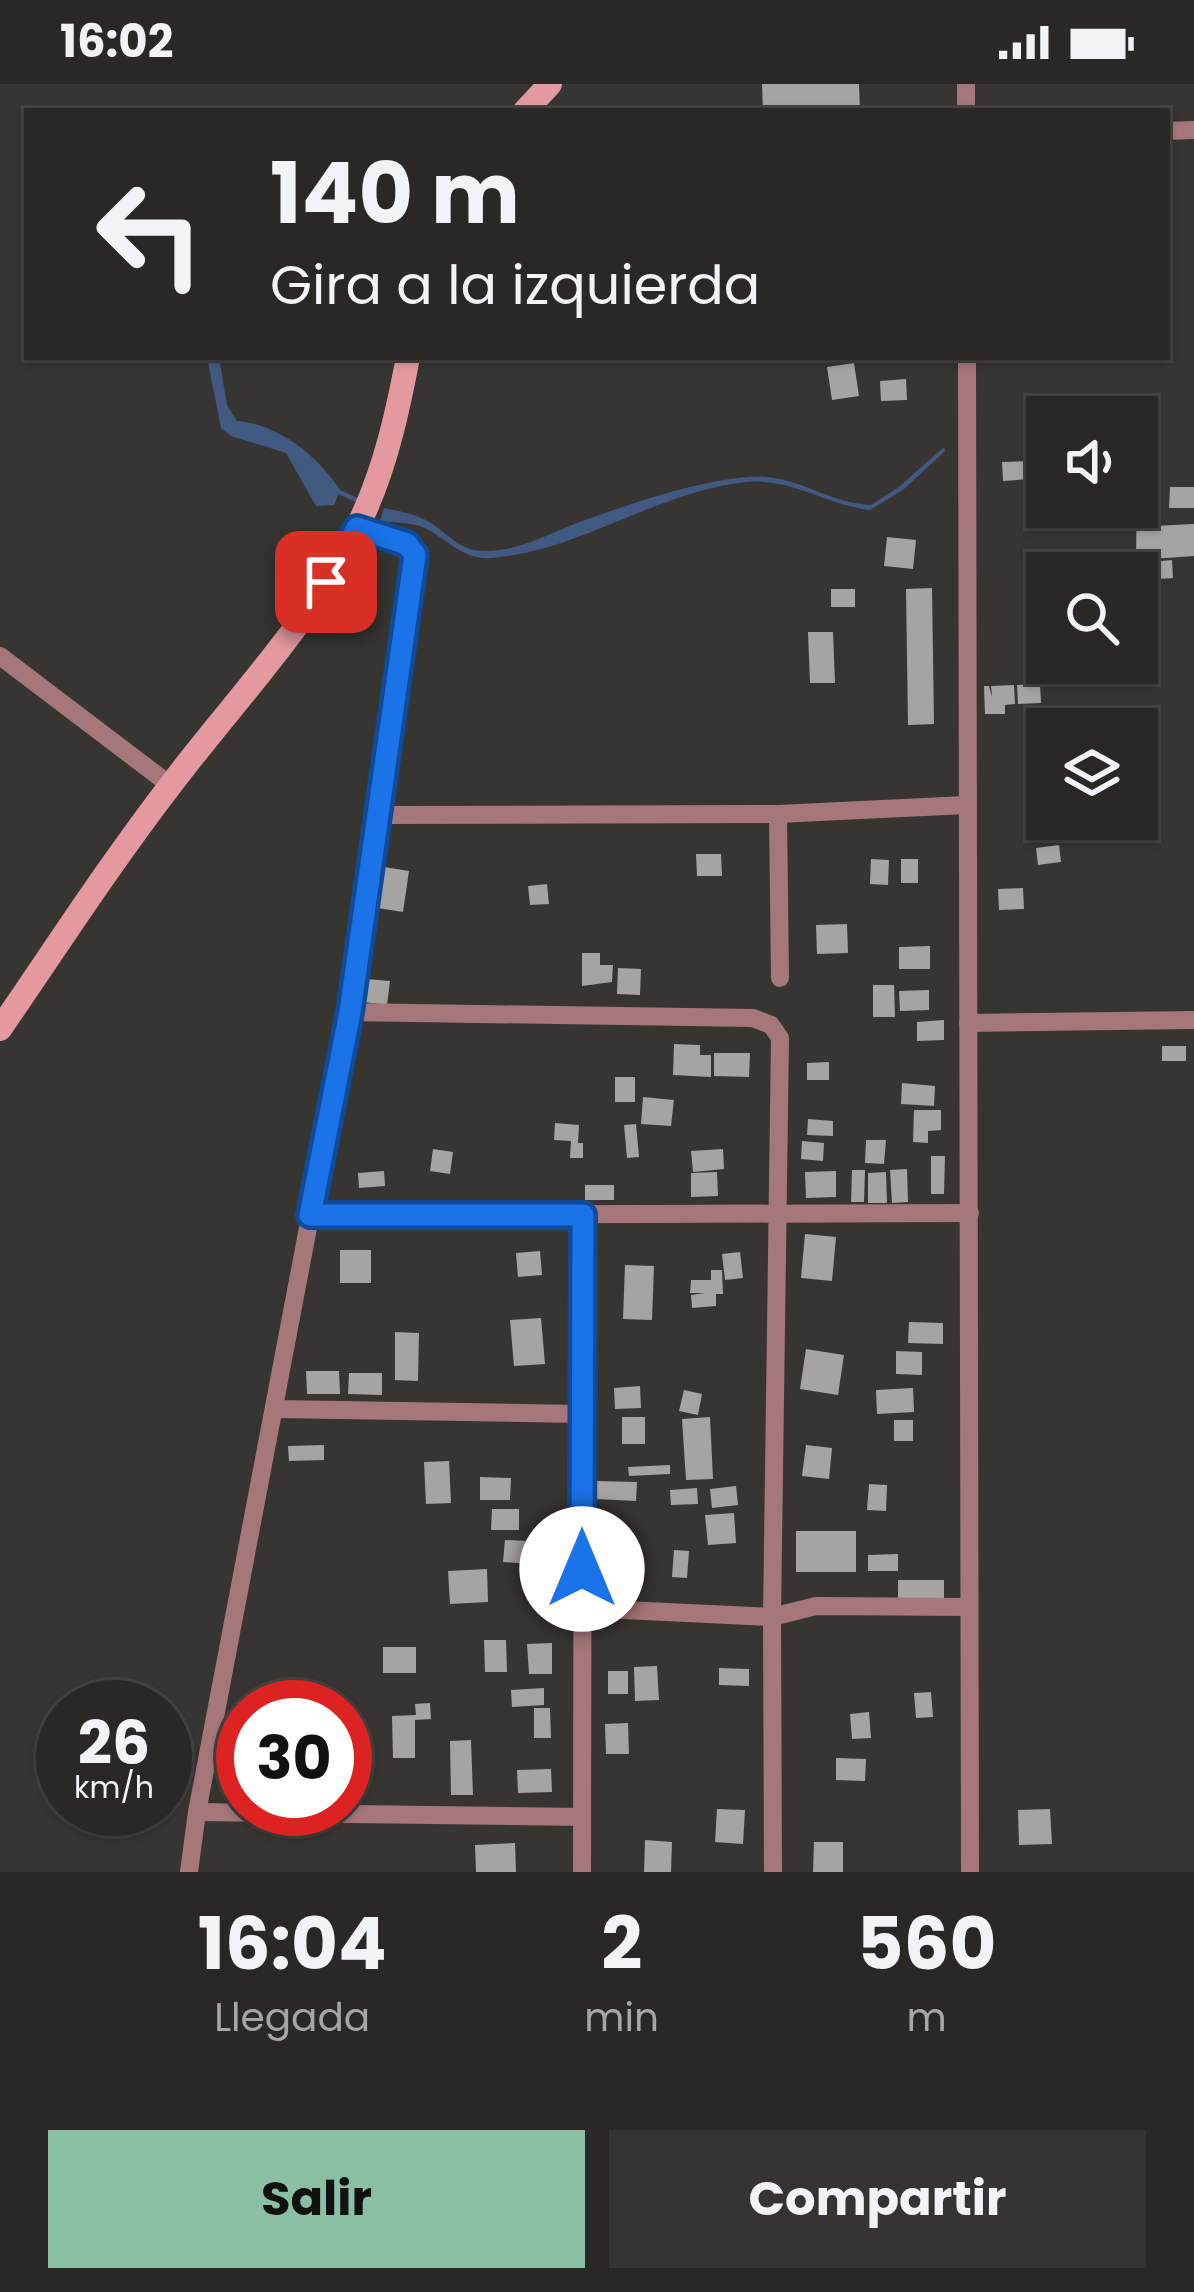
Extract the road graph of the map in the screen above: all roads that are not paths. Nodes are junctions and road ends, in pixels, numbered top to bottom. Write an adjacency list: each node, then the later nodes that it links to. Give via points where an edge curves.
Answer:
1 (550, 84): 2 (main road)
2 (528, 108)
3 (407, 360): 5 (main road)
4 (967, 360): 8 (street)
5 (361, 519): 7 (main road, via 312,604); 10 (street, via 415,555)
6 (0, 656): 7 (street)
7 (170, 785): 15 (main road)
8 (965, 805): 9 (street); 14 (street)
9 (778, 814): 10 (street); 11 (street)
10 (380, 815): 12 (street)
11 (780, 978)
12 (350, 1012): 16 (street, via 754,1018 771,1025 780,1038); 18 (street)
13 (1194, 1020): 14 (street)
14 (968, 1022): 17 (street)
15 (0, 1029)
16 (778, 1213): 17 (street); 19 (street); 24 (street)
17 (970, 1214): 22 (street)
18 (310, 1215): 19 (street); 20 (street)
19 (583, 1215): 21 (street)
20 (276, 1409): 21 (street); 25 (street)
21 (581, 1414): 23 (street)
22 (969, 1607): 24 (street, via 816,1606); 30 (street)
23 (582, 1608): 24 (street); 26 (street)
24 (772, 1617): 29 (street)
25 (197, 1812): 26 (street); 27 (street)
26 (582, 1817): 28 (street)
27 (189, 1872)
28 (582, 1872)
29 (773, 1872)
30 (970, 1872)

